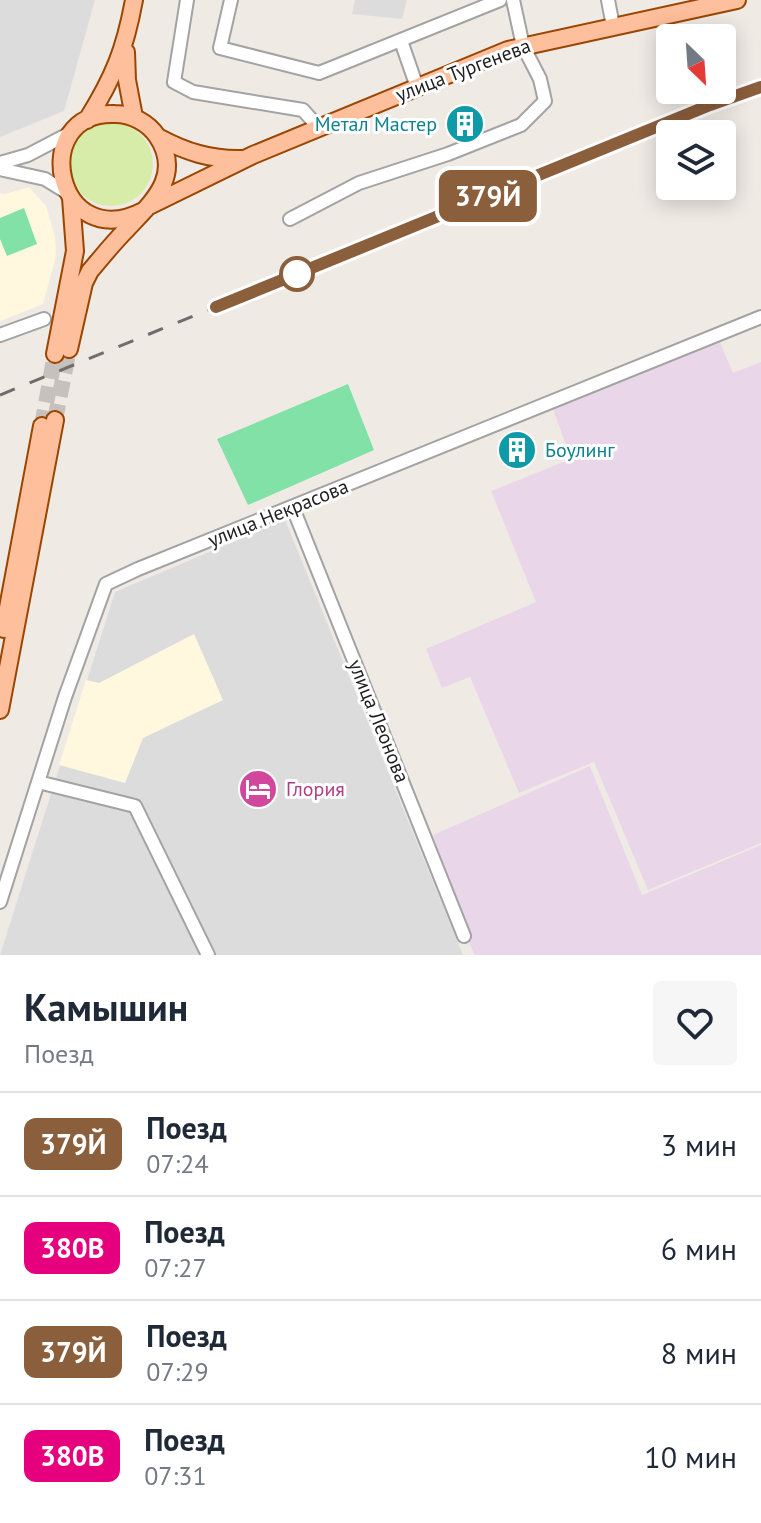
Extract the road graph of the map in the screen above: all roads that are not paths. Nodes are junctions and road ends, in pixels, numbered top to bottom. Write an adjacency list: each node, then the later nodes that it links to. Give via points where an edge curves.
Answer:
1 (134, 0): 10 (main road)
2 (187, 0): 15 (street, via 174,82 193,92 303,110)
3 (230, 0): 9 (street, via 220,48 319,73)
4 (500, 0): 9 (street)
5 (513, 0): 11 (street)
6 (608, 0): 8 (street)
7 (737, 0): 8 (main road, улица Тургенева)
8 (613, 26): 11 (main road, улица Тургенева)
9 (401, 41): 12 (street)
10 (126, 43): 13 (main road); 14 (main road, via 114,75)
11 (523, 46): 12 (main road, улица Тургенева); 22 (street, via 545,101 521,125 359,183)
12 (417, 87): 15 (main road, улица Тургенева)
13 (134, 117): 14 (main road, via 111,114); 16 (main road)
14 (81, 125): 18 (street, via 28,155); 20 (main road, via 62,155 61,175)
15 (319, 128): 17 (main road, улица Тургенева)
16 (158, 137): 17 (main road, via 199,155); 21 (main road, via 166,173)
17 (245, 159): 21 (main road, улица Тургенева)
18 (0, 163)
19 (0, 169): 20 (street, via 45,179)
20 (69, 195): 21 (main road, via 88,213 103,218 123,218); 21 (main road, via 75,251 62,351 84,283)
21 (148, 208)
22 (290, 219)
23 (761, 317): 26 (street, улица Некрасова)
24 (44, 319): 25 (street)
25 (0, 335)
26 (293, 508): 29 (street, улица Некрасова, via 106,584); 31 (street, улица Леонова)
27 (0, 652): 28 (main road, via 49,423)
28 (0, 710)
29 (38, 782): 30 (street, улица Некрасова); 32 (street, via 135,806)
30 (0, 902)
31 (464, 936)
32 (208, 955)

